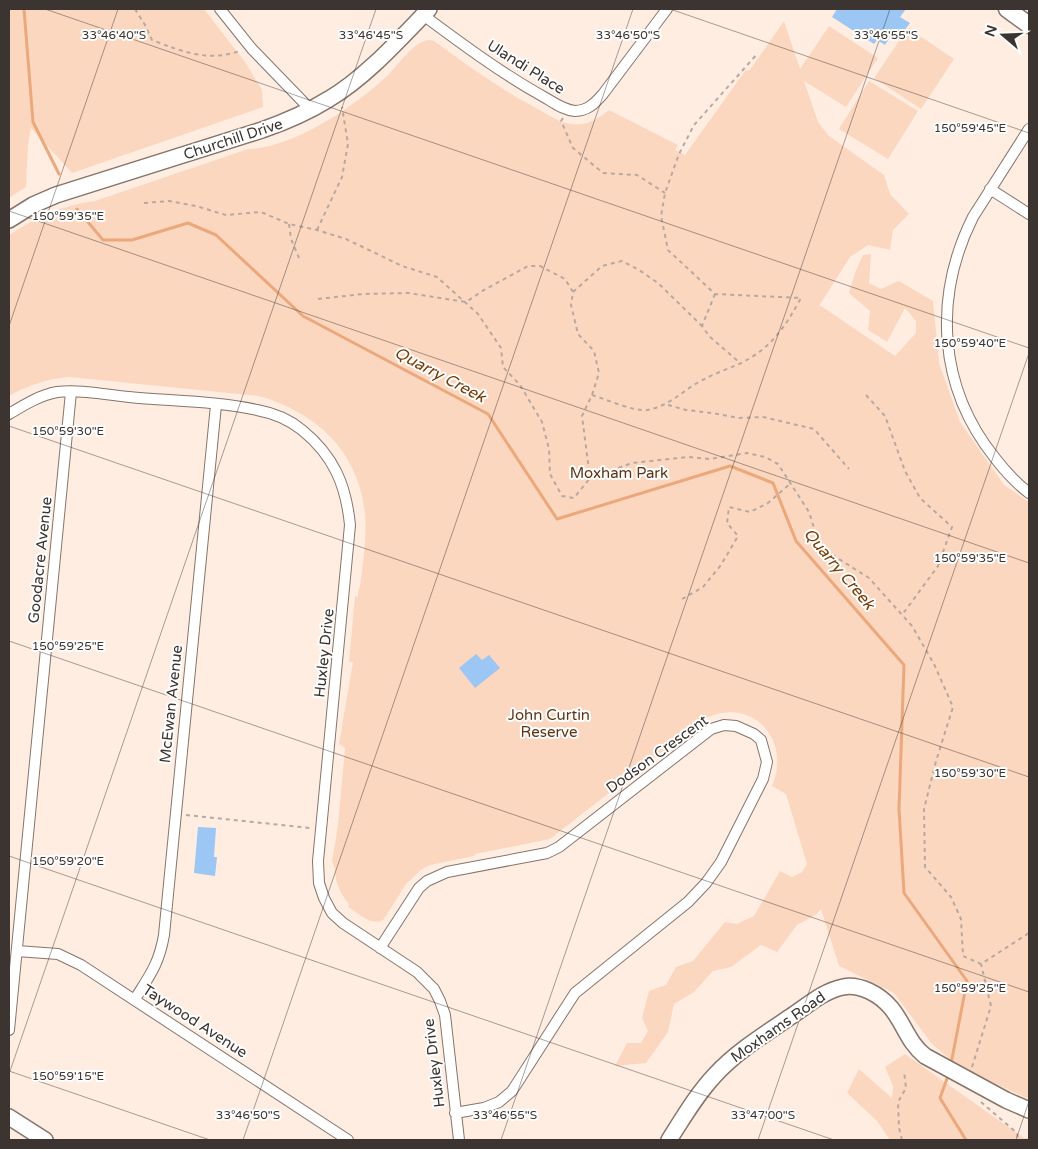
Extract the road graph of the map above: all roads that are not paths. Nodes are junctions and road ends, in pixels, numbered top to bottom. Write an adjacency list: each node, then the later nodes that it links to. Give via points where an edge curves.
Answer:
1 (220, 9): 6 (street, via 252,49)
2 (667, 9): 4 (street, Ulandi Place, via 595,103 577,111 566,110 520,84 480,57)
3 (1007, 9): 5 (main road)
4 (426, 12): 6 (street, Churchill Drive, via 376,62)
5 (1029, 25)
6 (311, 110): 10 (street, Churchill Drive, via 262,130 56,195)
7 (1029, 128): 8 (street)
8 (990, 189): 9 (street); 14 (street, via 965,232 954,266 947,308 948,343 956,388 972,425 1006,472)
9 (1029, 214)
10 (9, 220)
11 (71, 392): 12 (street, Huxley Drive); 13 (street, Huxley Drive, via 58,392 32,400); 16 (street, Goodacre Avenue)
12 (216, 405): 15 (street, Huxley Drive, via 257,410 301,429 333,463 348,502 349,548 318,861 319,883 332,913); 17 (street, McEwan Avenue, via 161,952)
13 (9, 414)
14 (1029, 493)
15 (380, 948): 20 (street, Huxley Drive, via 417,972 434,989 440,1001 445,1016); 20 (street, Dodson Crescent, via 427,881 446,872 547,853 559,847 711,729 736,726 761,740 767,762 763,779 706,883 688,902 575,992 512,1091 499,1102 484,1108)
16 (17, 950): 17 (street, Taywood Avenue, via 58,954); 18 (street, Goodacre Avenue)
17 (135, 999): 23 (street, Taywood Avenue)
18 (9, 1030)
19 (1029, 1110): 25 (street, Moxhams Road, via 931,1060 915,1047 898,1016 882,1000 854,986 841,987 817,999 727,1063 697,1097)
20 (455, 1113): 24 (street, Huxley Drive)
21 (9, 1117): 22 (street)
22 (45, 1140)
23 (348, 1140)
24 (459, 1140)
25 (670, 1140)

